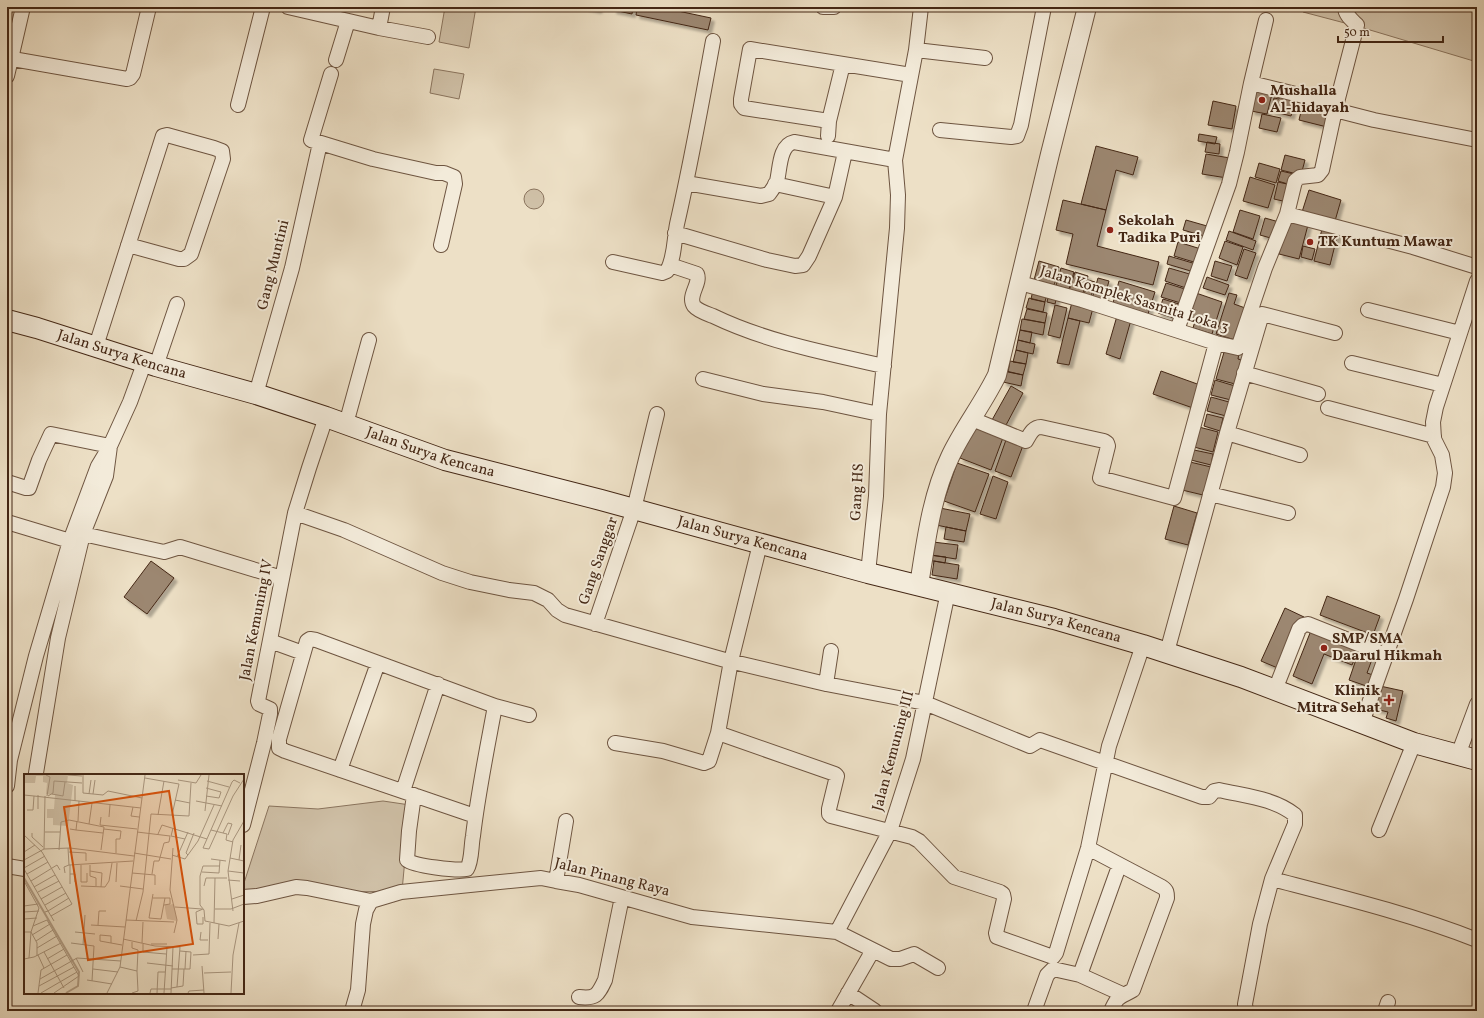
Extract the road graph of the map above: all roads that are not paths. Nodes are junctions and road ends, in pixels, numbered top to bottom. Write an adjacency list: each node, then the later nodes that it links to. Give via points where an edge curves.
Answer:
1 (23, 7): 18 (street)
2 (149, 7): 18 (street, via 133,74 127,79)
3 (263, 7): 26 (street)
4 (288, 7): 13 (street)
5 (383, 7): 14 (street)
6 (823, 7): 7 (street)
7 (834, 7)
8 (921, 7): 17 (street, Gang HS)
9 (1044, 7): 29 (street, via 1017,136)
10 (1087, 7): 46 (street)
11 (1345, 7): 27 (street, via 1348,16 1357,25)
12 (1266, 20): 25 (street)
13 (348, 21): 14 (street); 20 (street)
14 (379, 28): 15 (street)
15 (428, 37)
16 (713, 40): 35 (street)
17 (916, 50): 19 (street); 23 (street, Gang HS)
18 (9, 58): 24 (street)
19 (985, 58)
20 (336, 60)
21 (843, 64): 23 (street); 28 (street); 28 (street, via 750,49 741,98 744,108)
22 (331, 74): 32 (street, via 311,139)
23 (911, 74): 34 (street, Gang HS)
24 (7, 76)
25 (1251, 83): 27 (street); 51 (street, via 1230,178)
26 (238, 105)
27 (1336, 107): 31 (street, via 1374,120); 38 (street, via 1322,170 1318,176 1300,177 1295,181)
28 (829, 121): 30 (street)
29 (940, 130)
30 (828, 136)
31 (1477, 140)
32 (320, 143): 41 (street, via 373,159 454,177 455,184); 63 (street, Gang Muntini, via 292,268)
33 (845, 152): 34 (street); 36 (street, via 790,143 783,152); 37 (street)
34 (895, 160): 59 (street, Gang HS, via 897,228)
35 (686, 183): 36 (street, via 761,196 769,194); 39 (street)
36 (775, 184): 37 (street)
37 (835, 197): 39 (street, via 809,256 803,264 796,266)
38 (1287, 214): 44 (street, via 1413,247); 55 (street, Jalan Komplek Sasmita Loka 3, via 1265,268 1238,348)
39 (675, 233): 43 (street)
40 (128, 245): 40 (street, via 179,259 191,254 223,158 222,151 167,134 163,135); 56 (street)
41 (441, 245)
42 (613, 262): 43 (street, via 662,273 667,271)
43 (670, 265): 59 (street, via 697,274 692,297 697,309 778,341)
44 (1477, 267)
45 (1477, 281): 49 (street)
46 (1020, 283): 51 (street, Jalan Komplek Sasmita Loka 3); 69 (street, via 996,375 988,394)
47 (177, 304): 58 (street)
48 (1368, 310): 53 (street)
49 (1472, 315): 53 (street)
50 (7, 320): 56 (main road, Jalan Surya Kencana)
51 (1177, 330): 55 (street, Jalan Komplek Sasmita Loka 3)
52 (1335, 333): 60 (street, via 1262,314)
53 (1460, 333): 62 (street)
54 (369, 340): 70 (street)
55 (1216, 343): 69 (street, via 1174,498 1100,478 1108,446 1104,441 1038,427 1026,441)
56 (96, 346): 58 (main road, Jalan Surya Kencana)
57 (1352, 363): 62 (street)
58 (150, 364): 63 (main road, Jalan Surya Kencana); 73 (street)
59 (884, 366): 67 (street, Gang HS)
60 (1244, 373): 64 (street); 71 (street)
61 (703, 379): 67 (street, via 763,394 823,402)
62 (1443, 386): 72 (street, via 1433,422)
63 (256, 394): 68 (main road, Jalan Surya Kencana)
64 (1318, 394)
65 (1328, 408): 72 (street)
66 (657, 414): 77 (street, Gang Sanggar)
67 (879, 414): 84 (street, Gang HS, via 876,496)
68 (326, 417): 70 (main road, Jalan Surya Kencana); 78 (street, Jalan Kemuning IV)
69 (972, 419): 86 (street, via 950,457 940,482 928,529)
70 (346, 424): 77 (main road, Jalan Surya Kencana, via 445,460)
71 (1227, 433): 74 (street); 76 (street)
72 (1434, 436): 94 (street, via 1442,455 1445,473 1443,487)
73 (110, 446): 75 (street, via 51,434 29,488); 81 (street, via 106,476); 82 (street, via 98,466)
74 (1300, 455)
75 (7, 482)
76 (1210, 494): 79 (street); 92 (street)
77 (634, 509): 83 (main road, Jalan Surya Kencana); 88 (street, Gang Sanggar)
78 (295, 513): 85 (street, Jalan Kemuning IV); 88 (street, via 344,530 442,573 470,582 534,593 548,600 566,615)
79 (1288, 513)
80 (7, 522): 82 (street)
81 (83, 534): 85 (street, via 164,552 180,547); 113 (street, via 58,638)
82 (70, 541): 109 (street)
83 (760, 544): 84 (main road, Jalan Surya Kencana); 95 (street)
84 (868, 573): 86 (main road, Jalan Surya Kencana)
85 (282, 578): 89 (street, Jalan Kemuning IV)
86 (919, 584): 87 (main road, Jalan Surya Kencana)
87 (948, 592): 90 (main road, Jalan Surya Kencana); 100 (street, Jalan Kemuning III)
88 (595, 624): 95 (street)
89 (270, 641): 93 (street); 117 (street, Jalan Kemuning IV, via 258,701 270,709 270,714)
90 (1143, 645): 92 (main road, Jalan Surya Kencana); 111 (street, via 1114,728)
91 (831, 651): 98 (street)
92 (1167, 652): 99 (main road, Jalan Surya Kencana)
93 (303, 653): 96 (street, via 307,641 311,639); 112 (street, via 279,746 285,751)
94 (1386, 654): 99 (street, via 1308,624 1303,625 1299,629); 104 (street)
95 (731, 662): 98 (street); 105 (street)
96 (378, 663): 97 (street); 112 (street)
97 (438, 684): 102 (street); 115 (street)
98 (826, 684): 100 (street)
99 (1275, 690): 104 (main road, Jalan Surya Kencana)
100 (925, 703): 111 (street, via 1030,746 1040,740); 119 (street, Jalan Kemuning III, via 913,759)
101 (1477, 704): 108 (street)
102 (495, 706): 103 (street); 116 (street)
103 (529, 715)
104 (1362, 723): 107 (main road, Jalan Surya Kencana)
105 (718, 733): 106 (street, via 709,761 706,763 663,751); 119 (street, via 835,774 837,776 829,812 831,816)
106 (616, 743)
107 (1414, 743): 108 (main road, Jalan Surya Kencana); 120 (street)
108 (1458, 755): 110 (main road, Jalan Surya Kencana)
109 (9, 760): 114 (street)
110 (1477, 760)
111 (1105, 764): 121 (street); 125 (street, via 1202,797 1209,797 1218,790 1270,802 1295,815 1295,824)
112 (340, 770): 115 (street)
113 (36, 773)
114 (7, 786)
115 (408, 793): 116 (street); 116 (street, via 407,860 412,864 467,869)
116 (475, 816)
117 (244, 821)
118 (566, 821): 126 (street)
119 (890, 830): 121 (street, via 919,841 954,877 1003,894 997,937 1050,957 1056,953); 130 (street, Jalan Kemuning III)
120 (1379, 830)
121 (1088, 848): 136 (street, via 1162,887 1167,894 1133,990)
122 (7, 866): 123 (street)
123 (24, 869)
124 (1118, 869): 134 (street)
125 (1272, 879): 131 (street, via 1440,926); 143 (street, via 1260,924 1245,1004)
126 (556, 881): 128 (street, Jalan Pinang Raya); 129 (street, Jalan Pinang Raya, via 541,878 402,892)
127 (244, 897): 129 (street, via 296,887)
128 (622, 897): 130 (street, Jalan Pinang Raya, via 697,918); 137 (street, via 605,980 600,992 591,998)
129 (371, 901): 138 (street, via 363,924 358,990)
130 (837, 932): 132 (street)
131 (1477, 940)
132 (873, 950): 133 (street, via 895,960 914,954); 135 (street)
133 (938, 968)
134 (1080, 975): 136 (street); 141 (street, via 1051,970)
135 (848, 993): 139 (street); 140 (street)
136 (1122, 994): 142 (street)
137 (578, 998)
138 (352, 1011)
139 (838, 1011)
140 (875, 1011)
141 (1034, 1011)
142 (1111, 1011)
143 (1248, 1011)

